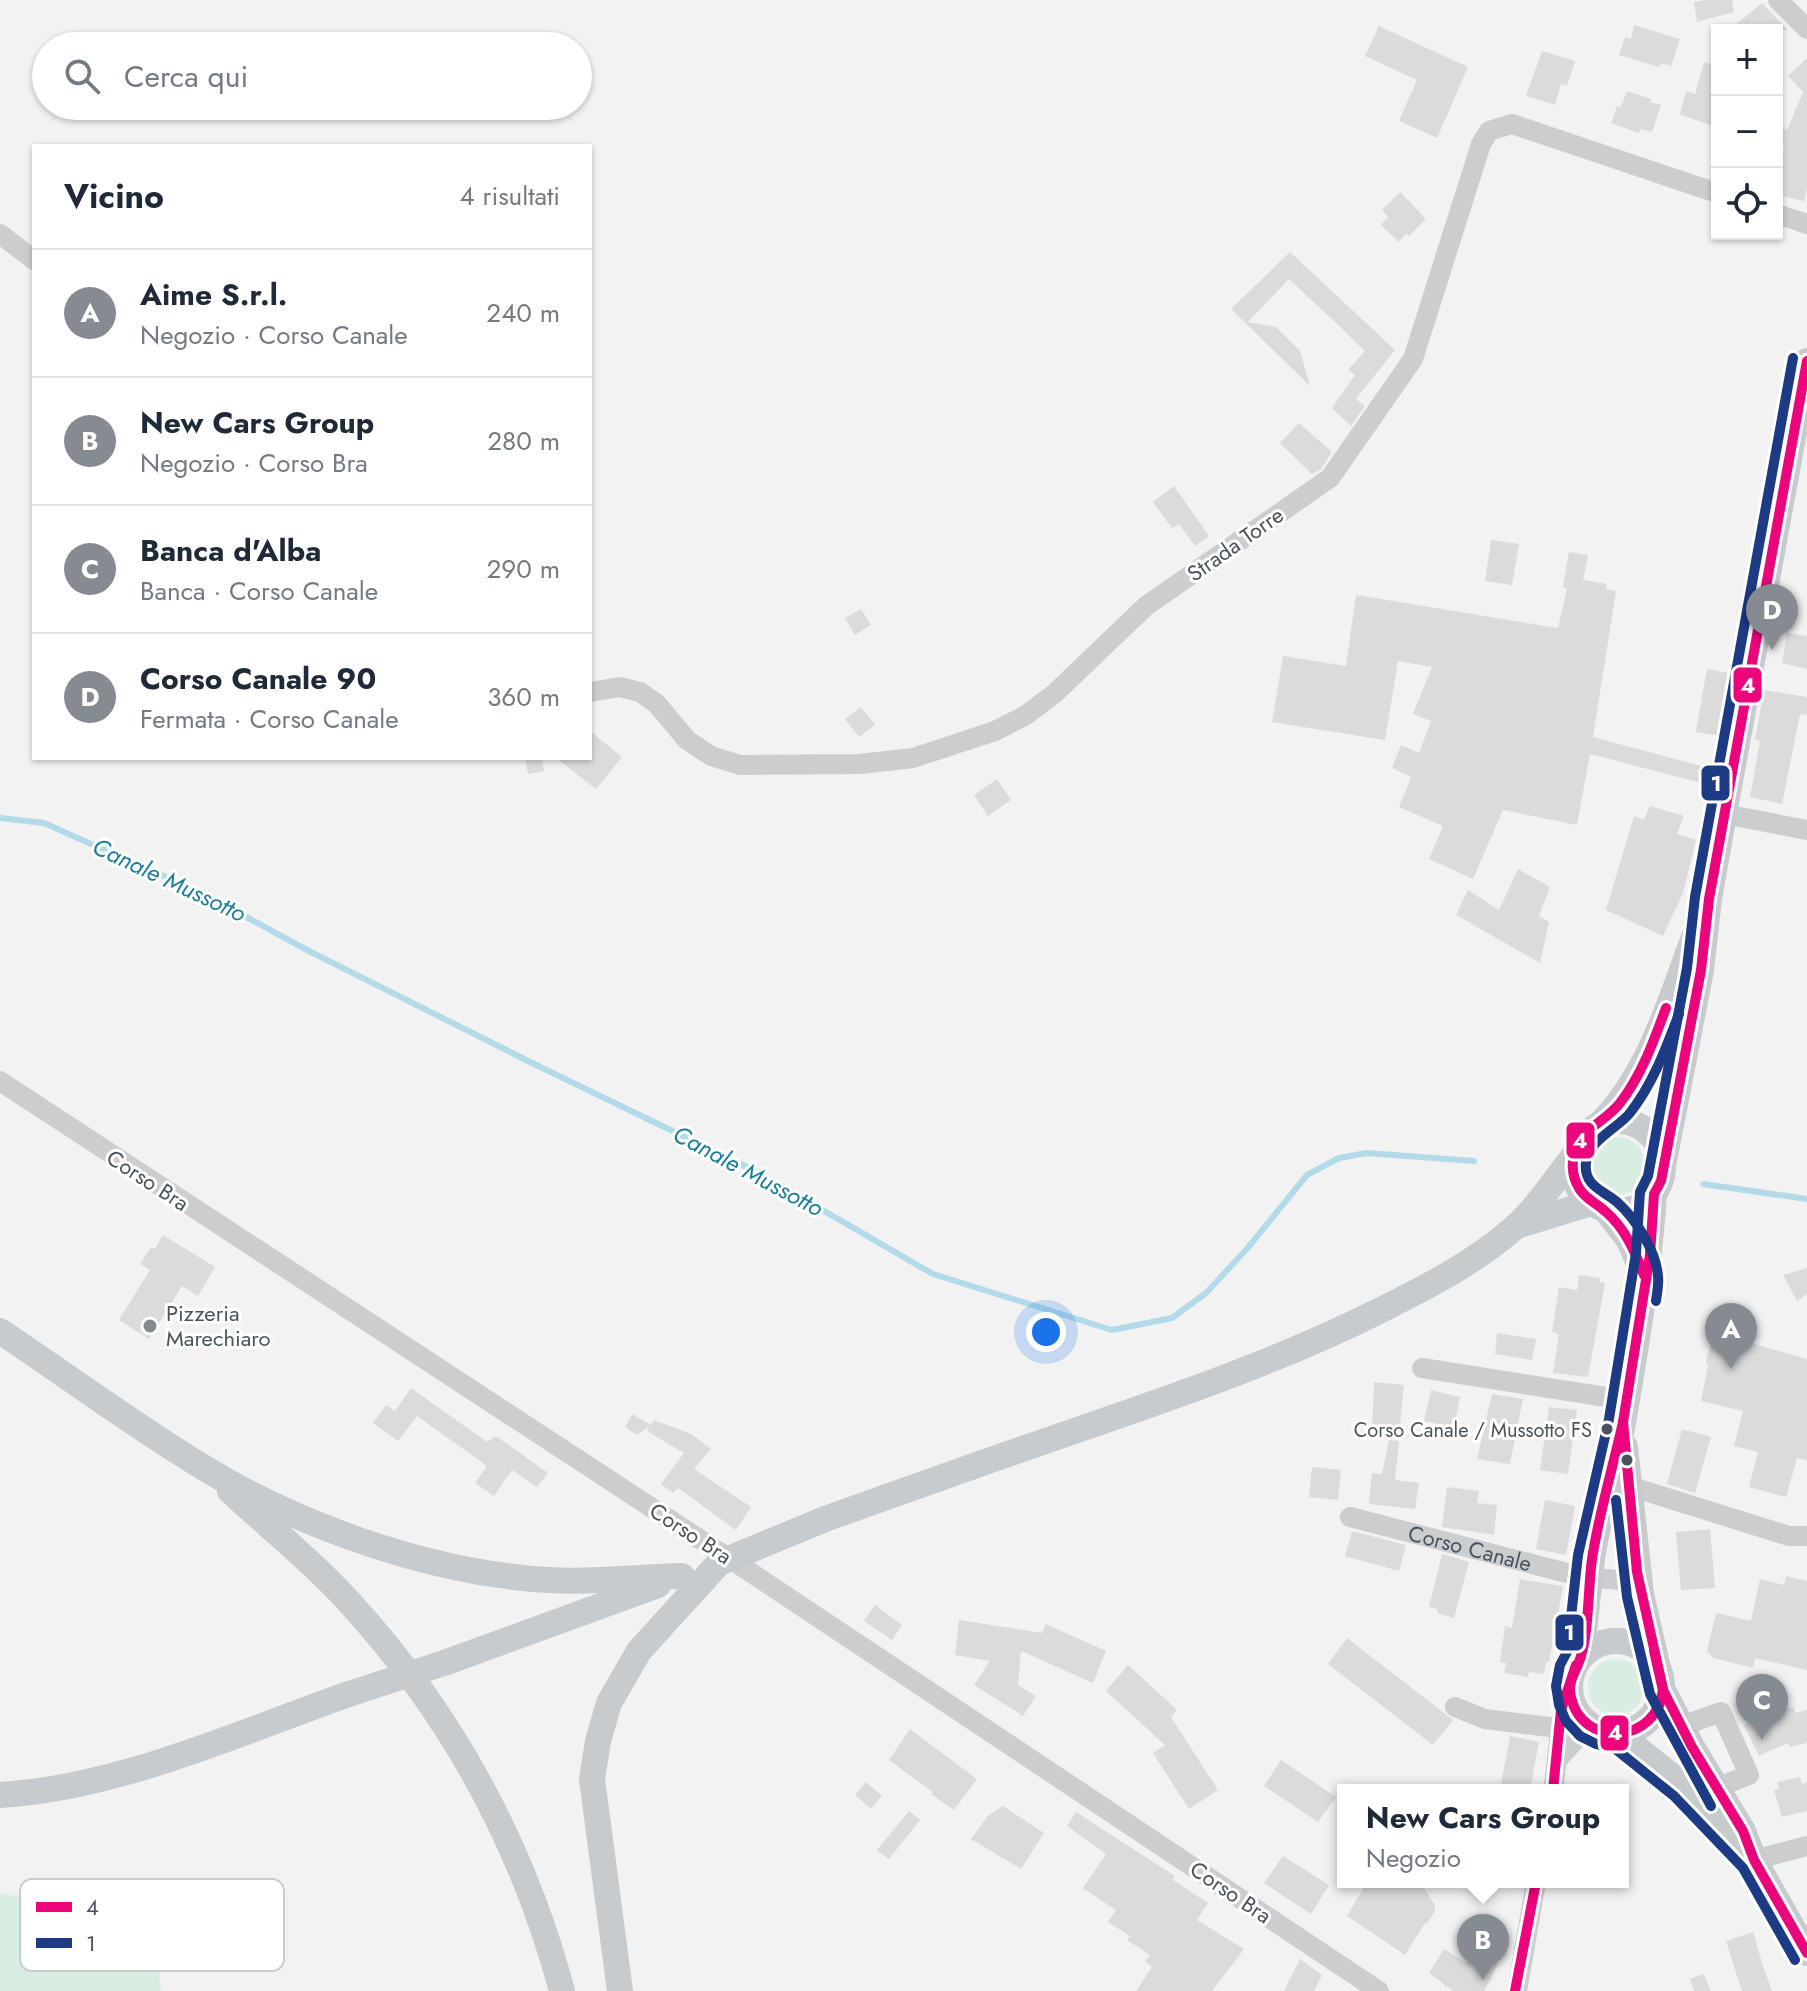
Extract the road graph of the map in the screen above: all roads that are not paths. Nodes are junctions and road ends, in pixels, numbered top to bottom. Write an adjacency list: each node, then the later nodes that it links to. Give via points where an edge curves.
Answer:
1 (1778, 0): 2 (street)
2 (1807, 29)
3 (1711, 191): 9 (street, Strada Torre, via 1512,124 1489,131 1413,359 1330,478 1146,606 1054,694 995,731 913,758 740,765 711,756 687,740 640,692 620,687)
4 (1783, 216): 5 (street)
5 (1807, 224)
6 (0, 234): 7 (street)
7 (32, 258)
8 (1807, 361): 10 (main road)
9 (592, 692)
10 (1724, 814): 11 (street); 12 (main road)
11 (1807, 830)
12 (1709, 899): 14 (main road, via 1650,1050 1621,1102); 16 (main road, via 1701,970)
13 (0, 1081): 50 (street, Corso Bra, via 773,1586)
14 (1601, 1123): 15 (main road, via 1587,1131); 16 (main road, via 1615,1120 1643,1128 1654,1138)
15 (1572, 1158): 18 (main road, via 1575,1183); 19 (main road)
16 (1663, 1166): 17 (main road)
17 (1654, 1194): 18 (main road, via 1619,1212); 20 (main road)
18 (1598, 1206): 19 (main road); 20 (main road, via 1629,1240)
19 (1516, 1226): 29 (main road, bridge, via 1463,1266 1321,1340 825,1519)
20 (1644, 1275): 23 (main road)
21 (7, 1337): 24 (main road)
22 (1422, 1368): 23 (street)
23 (1624, 1411): 25 (main road); 28 (main road)
24 (207, 1470): 29 (main road, via 295,1515 374,1547 462,1568 549,1580); 48 (main road, via 350,1602 419,1686 484,1789 546,1931)
25 (1629, 1486): 27 (street, via 1789,1536); 30 (main road)
26 (1350, 1517): 28 (street, Corso Canale)
27 (1807, 1536)
28 (1590, 1579): 30 (street, Corso Canale, via 1629,1582); 31 (main road)
29 (689, 1581): 42 (main road, bridge, via 83,1784); 49 (main road, via 623,1676 598,1741 592,1779)
30 (1641, 1594): 32 (main road)
31 (1581, 1657): 32 (main road, via 1593,1647 1622,1641 1648,1653); 33 (main road)
32 (1660, 1677): 35 (main road); 37 (main road, via 1654,1715 1644,1725)
33 (1570, 1686): 36 (street); 37 (main road, via 1587,1724)
34 (1455, 1707): 36 (street, via 1485,1719)
35 (1682, 1726): 41 (main road); 41 (street, via 1721,1712 1749,1775)
36 (1558, 1728): 38 (street)
37 (1609, 1732): 38 (street, via 1581,1734); 40 (main road)
38 (1558, 1759): 39 (street)
39 (1554, 1784)
40 (1684, 1786): 41 (street, via 1704,1793); 44 (main road)
41 (1717, 1789): 44 (main road)
42 (0, 1795)
43 (1807, 1846): 44 (street)
44 (1754, 1860): 46 (main road)
45 (1535, 1888): 47 (street)
46 (1807, 1953)
47 (1518, 1990)
48 (562, 1991)
49 (620, 1991)
50 (1379, 1991)

